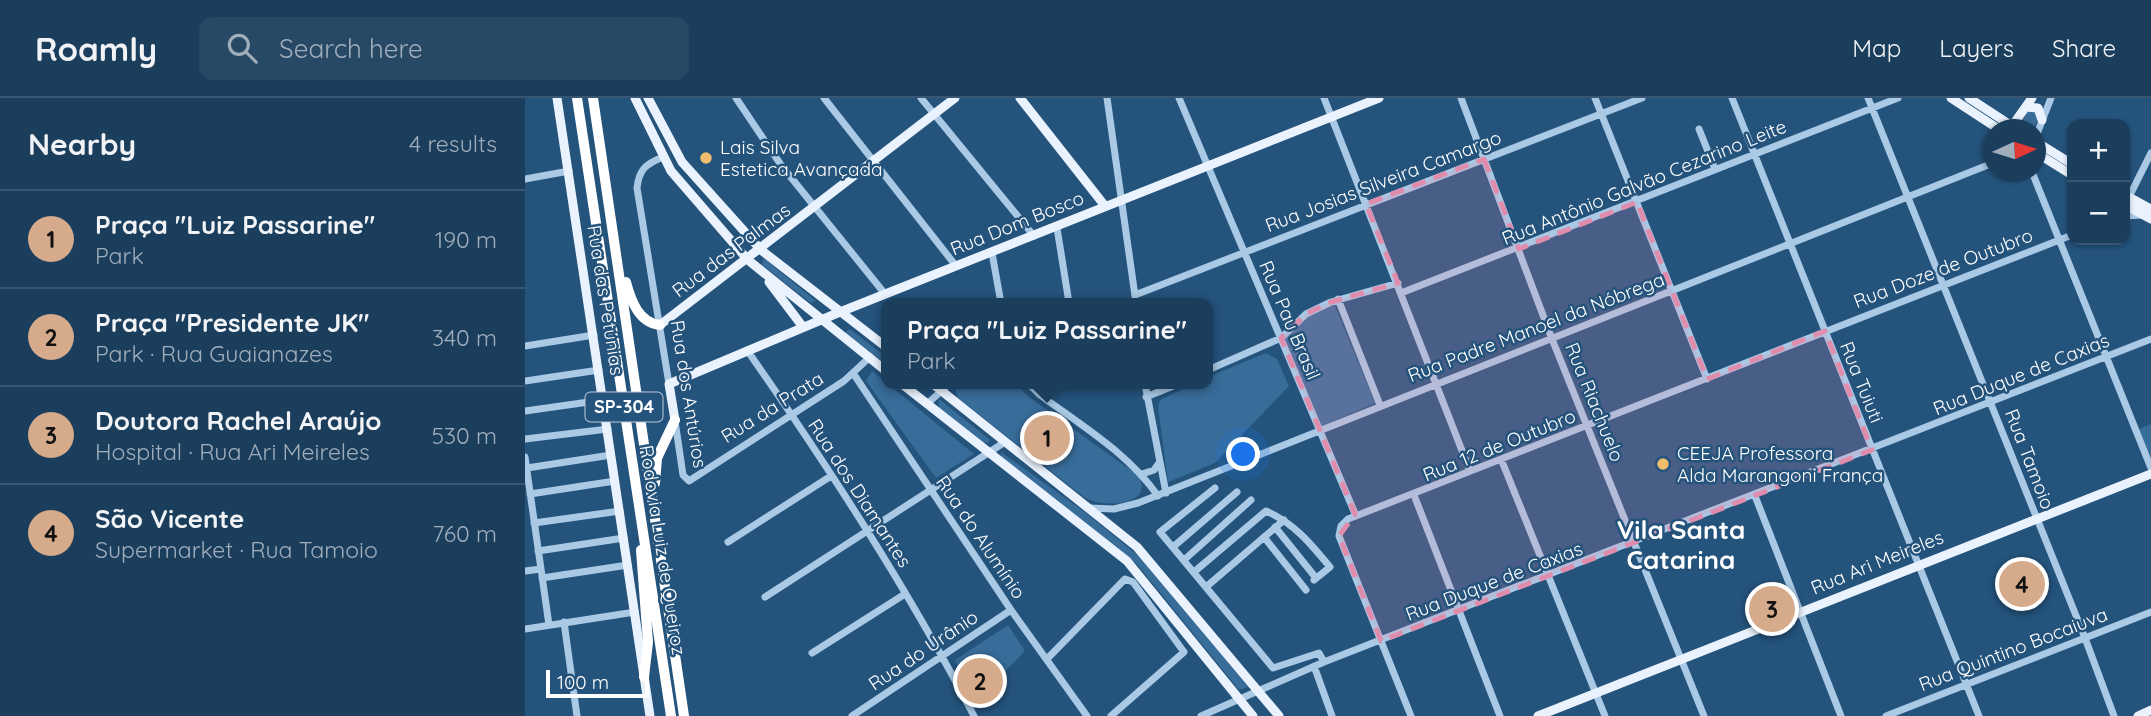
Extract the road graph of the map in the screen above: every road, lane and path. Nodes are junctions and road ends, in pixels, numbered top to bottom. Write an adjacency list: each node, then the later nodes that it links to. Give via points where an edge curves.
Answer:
1 (557, 98): 47 (main road, Rua das Petúnias)
2 (577, 98): 151 (highway, Rodovia Luiz de Queiroz / SP-304)
3 (593, 98): 56 (highway, Rodovia Luiz de Queiroz / SP-304)
4 (635, 98): 39 (main road)
5 (650, 98): 68 (main road, via 681,162)
6 (736, 98): 59 (street)
7 (824, 98): 42 (street)
8 (921, 98): 27 (street)
9 (955, 98): 27 (main road, Rua das Palmas)
10 (1020, 98): 58 (main road)
11 (1179, 98): 44 (street, Rua Pau Brasil)
12 (1324, 98): 29 (street)
13 (1379, 98): 29 (main road, Rua Dom Bosco)
14 (1461, 98): 40 (street, Rua Riachuelo)
15 (1595, 98): 28 (street)
16 (1642, 98): 28 (street, Rua Josias Silveira Camargo)
17 (1732, 98): 38 (street, Rua Tuiuti)
18 (1868, 98): 26 (street, Rua Tamoio)
19 (1898, 98): 26 (street, Rua Antônio Galvão Cezarino Leite)
20 (1951, 98): 30 (main road)
21 (1969, 98): 31 (main road)
22 (2032, 98): 25 (main road)
23 (2051, 98): 34 (street)
24 (1110, 99): 53 (street)
25 (2026, 107): 32 (main road); 33 (main road, via 2038,108)
26 (1872, 108): 38 (street, Rua Antônio Galvão Cezarino Leite); 52 (street, Rua Tamoio)
27 (933, 114): 42 (main road, Rua das Palmas); 63 (street)
28 (1602, 114): 40 (street, Rua Josias Silveira Camargo); 54 (street)
29 (1332, 117): 44 (main road, Rua Dom Bosco); 57 (street)
30 (1983, 119)
31 (2000, 119)
32 (2019, 119)
33 (2042, 119)
34 (2042, 119)
35 (1699, 129): 46 (street)
36 (2046, 147): 43 (main road)
37 (2151, 153): 51 (street)
38 (1755, 154): 46 (street, Rua Antônio Galvão Cezarino Leite); 66 (street, Rua Tuiuti)
39 (663, 157): 71 (main road); 86 (street, Rua dos Antúrios, via 644,167 637,188)
40 (1484, 159): 57 (street, Rua Josias Silveira Camargo); 67 (street, Rua Riachuelo)
41 (2046, 159): 48 (main road)
42 (874, 161): 59 (main road, Rua das Palmas); 72 (street)
43 (2067, 161)
44 (1206, 166): 53 (main road, Rua Dom Bosco); 69 (street, Rua Pau Brasil)
45 (1983, 167): 52 (street, Rua Padre Manoel da Nóbrega)
46 (1715, 169): 54 (street, Rua Antônio Galvão Cezarino Leite)
47 (569, 171): 49 (street); 90 (main road, Rua das Petúnias)
48 (2067, 172)
49 (525, 179)
50 (2036, 182): 65 (street)
51 (2130, 192)
52 (1908, 198): 66 (street, Rua Padre Manoel da Nóbrega); 74 (street, Rua Tamoio)
53 (1121, 199): 58 (main road, Rua Dom Bosco); 80 (street)
54 (1637, 202): 67 (street, Rua Antônio Galvão Cezarino Leite); 75 (street)
55 (2130, 202): 60 (main road)
56 (610, 204): 86 (highway, via 629,292 645,320); 155 (highway, Rodovia Luiz de Queiroz / SP-304)
57 (1366, 204): 69 (street, Rua Josias Silveira Camargo); 73 (street)
58 (1105, 206): 62 (main road, Rua Dom Bosco)
59 (816, 207): 68 (main road, Rua das Palmas); 77 (street)
60 (2148, 214): 61 (street)
61 (2130, 216)
62 (1057, 228): 63 (main road, Rua Dom Bosco); 79 (street)
63 (1034, 236): 70 (main road, Rua Dom Bosco)
64 (2067, 237): 65 (street, Rua Doze de Outubro)
65 (2061, 239): 74 (street, Rua Doze de Outubro); 97 (street)
66 (1791, 244): 75 (street, Rua Padre Manoel da Nóbrega); 89 (street, Rua Tuiuti)
67 (1519, 249): 76 (street, Rua Antônio Galvão Cezarino Leite); 92 (street, Rua Riachuelo)
68 (761, 250): 71 (main road, Rua das Palmas); 84 (main road)
69 (1243, 252): 81 (street, Rua Josias Silveira Camargo); 91 (street, Rua Pau Brasil)
70 (992, 253): 72 (main road, Rua Dom Bosco); 78 (street)
71 (751, 262): 85 (main road); 86 (main road, Rua das Palmas); 87 (main road)
72 (956, 266): 77 (main road, Rua Dom Bosco)
73 (1398, 283): 76 (street); 82 (street)
74 (1943, 285): 89 (street, Rua Doze de Outubro); 116 (street, Rua Tamoio)
75 (1673, 290): 92 (street, Rua Padre Manoel da Nóbrega); 103 (street)
76 (1401, 293): 106 (street)
77 (885, 294): 83 (main road, Rua Dom Bosco)
78 (1000, 298)
79 (1068, 298)
80 (1135, 298)
81 (1137, 298)
82 (1338, 299): 91 (street, via 1306,314); 117 (street)
83 (863, 303): 84 (main road, Rua Dom Bosco); 88 (main road, via 857,315)
84 (840, 312): 85 (main road, Rua Dom Bosco); 88 (main road)
85 (823, 319): 87 (main road, Rua Dom Bosco); 98 (main road)
86 (660, 325): 105 (street, Rua dos Antúrios)
87 (803, 327): 96 (main road, Rua Dom Bosco)
88 (861, 328): 94 (main road)
89 (1825, 331): 103 (street, Rua 12 de Outubro); 126 (street, Rua Tuiuti)
90 (594, 335): 95 (street); 101 (main road, Rua das Petúnias)
91 (1281, 338): 100 (street); 123 (street, Rua Pau Brasil)
92 (1552, 339): 106 (street, Rua Padre Manoel da Nóbrega); 121 (street, Rua Riachuelo)
93 (2151, 339): 97 (street, Rua Duque de Caxias)
94 (881, 343)
95 (525, 346)
96 (747, 350): 105 (main road, Rua Dom Bosco); 119 (street, Rua dos Diamantes)
97 (2107, 356): 116 (street, Rua Duque de Caxias); 133 (street)
98 (870, 358): 99 (main road); 102 (street, Rua da Prata)
99 (881, 367)
100 (1213, 368)
101 (599, 370): 104 (street); 114 (main road, Rua das Petúnias)
102 (853, 373): 119 (street, Rua da Prata); 141 (street, Rua do Alumínio)
103 (1707, 379): 121 (street, Rua 12 de Outubro)
104 (525, 381)
105 (669, 384): 120 (main road, Rua dos Antúrios)
106 (1438, 384): 117 (street, Rua Padre Manoel da Nóbrega); 134 (street)
107 (908, 389): 115 (main road)
108 (943, 389): 115 (street)
109 (947, 389): 125 (main road)
110 (1035, 389): 137 (street)
111 (1145, 389): 113 (street)
112 (1166, 389): 113 (street)
113 (1146, 397): 131 (street)
114 (603, 400): 118 (street); 122 (main road, Rua das Petúnias)
115 (927, 404): 128 (main road)
116 (1991, 404): 126 (street, Rua Duque de Caxias); 154 (street, Rua Tamoio)
117 (1380, 405): 123 (street, Rua Padre Manoel da Nóbrega)
118 (525, 411)
119 (791, 414): 136 (street, Rua dos Diamantes); 139 (street, Rua da Prata)
120 (675, 420): 139 (street, Rua dos Antúrios, via 683,475); 155 (highway, via 657,458)
121 (1587, 426): 130 (street, Rua 12 de Outubro); 162 (street, Rua Riachuelo)
122 (608, 429): 124 (street); 127 (main road, Rua das Petúnias)
123 (1320, 430): 144 (street, Rua Padre Manoel da Nóbrega); 152 (street, Rua Pau Brasil)
124 (525, 439)
125 (1005, 443): 128 (street); 149 (main road)
126 (1872, 450): 146 (street, Rua Duque de Caxias); 166 (street, Rua Tuiuti)
127 (611, 454): 132 (street); 138 (main road, Rua das Petúnias)
128 (989, 454): 141 (street); 196 (main road, via 1127,561)
129 (525, 458): 132 (street)
130 (1501, 459): 134 (street, Rua 12 de Outubro); 171 (street)
131 (1159, 463): 137 (street); 144 (street)
132 (527, 468): 143 (street)
133 (2151, 468)
134 (1470, 471): 145 (street, Rua 12 de Outubro)
135 (2151, 474): 154 (main road, Rua Ari Meireles)
136 (831, 476): 158 (street, Rua dos Diamantes); 161 (street)
137 (1144, 476): 144 (street); 148 (street, via 1146,494)
138 (615, 481): 143 (street); 150 (main road, Rua das Petúnias)
139 (689, 481)
140 (1215, 488): 163 (street, via 1160,532)
141 (932, 491): 158 (street); 176 (street, Rua do Alumínio)
142 (1237, 492): 163 (street)
143 (530, 494): 153 (street)
144 (1162, 494): 148 (street, Rua Padre Manoel da Nóbrega)
145 (1414, 495): 152 (street, Rua 12 de Outubro); 177 (street)
146 (1755, 496): 162 (street, Rua Duque de Caxias); 178 (street)
147 (1251, 500): 165 (street)
148 (1138, 503): 149 (street, Rua Padre Manoel da Nóbrega, via 1115,509)
149 (1089, 508): 194 (main road, via 1150,560)
150 (620, 511): 153 (street); 160 (main road, Rua das Petúnias)
151 (641, 511): 192 (highway, via 641,578 648,642); 200 (highway, Rodovia Luiz de Queiroz / SP-304)
152 (1356, 516): 185 (street, Rua 12 de Outubro, via 1341,526 1339,536)
153 (531, 518): 164 (street)
154 (2036, 518): 166 (main road, Rua Ari Meireles); 184 (street, Rua Tamoio)
155 (655, 519): 201 (highway, Rodovia Luiz de Queiroz / SP-304)
156 (1284, 520): 157 (street); 157 (street, via 1306,537 1330,566 1315,579); 169 (street, via 1266,511)
157 (1275, 527): 159 (street)
158 (868, 533): 174 (street, Rua dos Diamantes); 175 (street)
159 (1264, 537): 172 (street); 173 (street)
160 (624, 538): 164 (street); 167 (main road, Rua das Petúnias)
161 (728, 542)
162 (1635, 543): 171 (street, Rua Duque de Caxias); 189 (street, Rua Riachuelo)
163 (1173, 547): 165 (street)
164 (538, 551): 170 (street)
165 (1184, 560): 169 (street)
166 (1918, 564): 178 (main road, Rua Ari Meireles); 193 (street, Rua Tuiuti)
167 (628, 565): 170 (street); 179 (main road, Rua das Petúnias)
168 (525, 571): 170 (street)
169 (1194, 572): 172 (street)
170 (541, 573): 182 (street)
171 (1548, 577): 177 (street, Rua Duque de Caxias); 195 (street)
172 (1206, 587): 190 (street, via 1273,668 1319,653)
173 (1306, 590)
174 (905, 594): 186 (street); 187 (street, Rua dos Diamantes)
175 (765, 597)
176 (1011, 610): 187 (street, Rua do Urânio); 188 (street, Rua do Alumínio)
177 (1459, 611): 185 (street, Rua Duque de Caxias); 211 (street)
178 (1800, 611): 189 (main road, Rua Ari Meireles); 215 (street)
179 (635, 612): 181 (street); 192 (main road, Rua das Petúnias)
180 (2151, 612): 184 (street, Rua Quintino Bocaiuva)
181 (564, 622): 182 (street); 198 (street)
182 (548, 625): 183 (street)
183 (525, 629)
184 (2085, 638): 193 (street, Rua Quintino Bocaiuva); 218 (street, Rua Tamoio)
185 (1381, 641): 190 (street, Rua Duque de Caxias); 210 (street)
186 (812, 653)
187 (943, 656): 202 (street, Rua do Urânio); 203 (street, Rua dos Diamantes)
188 (1047, 659): 204 (street, Rua do Alumínio); 205 (street, via 1125,579 1133,582 1184,652)
189 (1682, 659): 195 (main road, Rua Ari Meireles); 214 (street, Rua Riachuelo)
190 (1324, 662): 191 (street, Rua Duque de Caxias)
191 (1314, 666): 194 (street, Rua Duque de Caxias); 209 (street)
192 (644, 677): 199 (main road, Rua das Petúnias)
193 (1966, 684): 216 (street, Rua Quintino Bocaiuva); 217 (street, Rua Tuiuti)
194 (1259, 692): 196 (street, Rua Duque de Caxias); 208 (main road)
195 (1595, 694): 212 (main road, Rua Ari Meireles); 213 (street)
196 (1240, 700): 206 (street, Rua Duque de Caxias); 207 (main road)
197 (2151, 710): 219 (main road)
198 (577, 716)
199 (650, 716)
200 (671, 716)
201 (684, 716)
202 (852, 716)
203 (974, 716)
204 (1087, 716)
205 (1111, 716)
206 (1201, 716)
207 (1253, 716)
208 (1279, 716)
209 (1332, 716)
210 (1411, 716)
211 (1500, 716)
212 (1538, 716)
213 (1605, 716)
214 (1704, 716)
215 (1841, 716)
216 (1886, 716)
217 (1979, 716)
218 (2113, 716)
219 (2138, 716)

